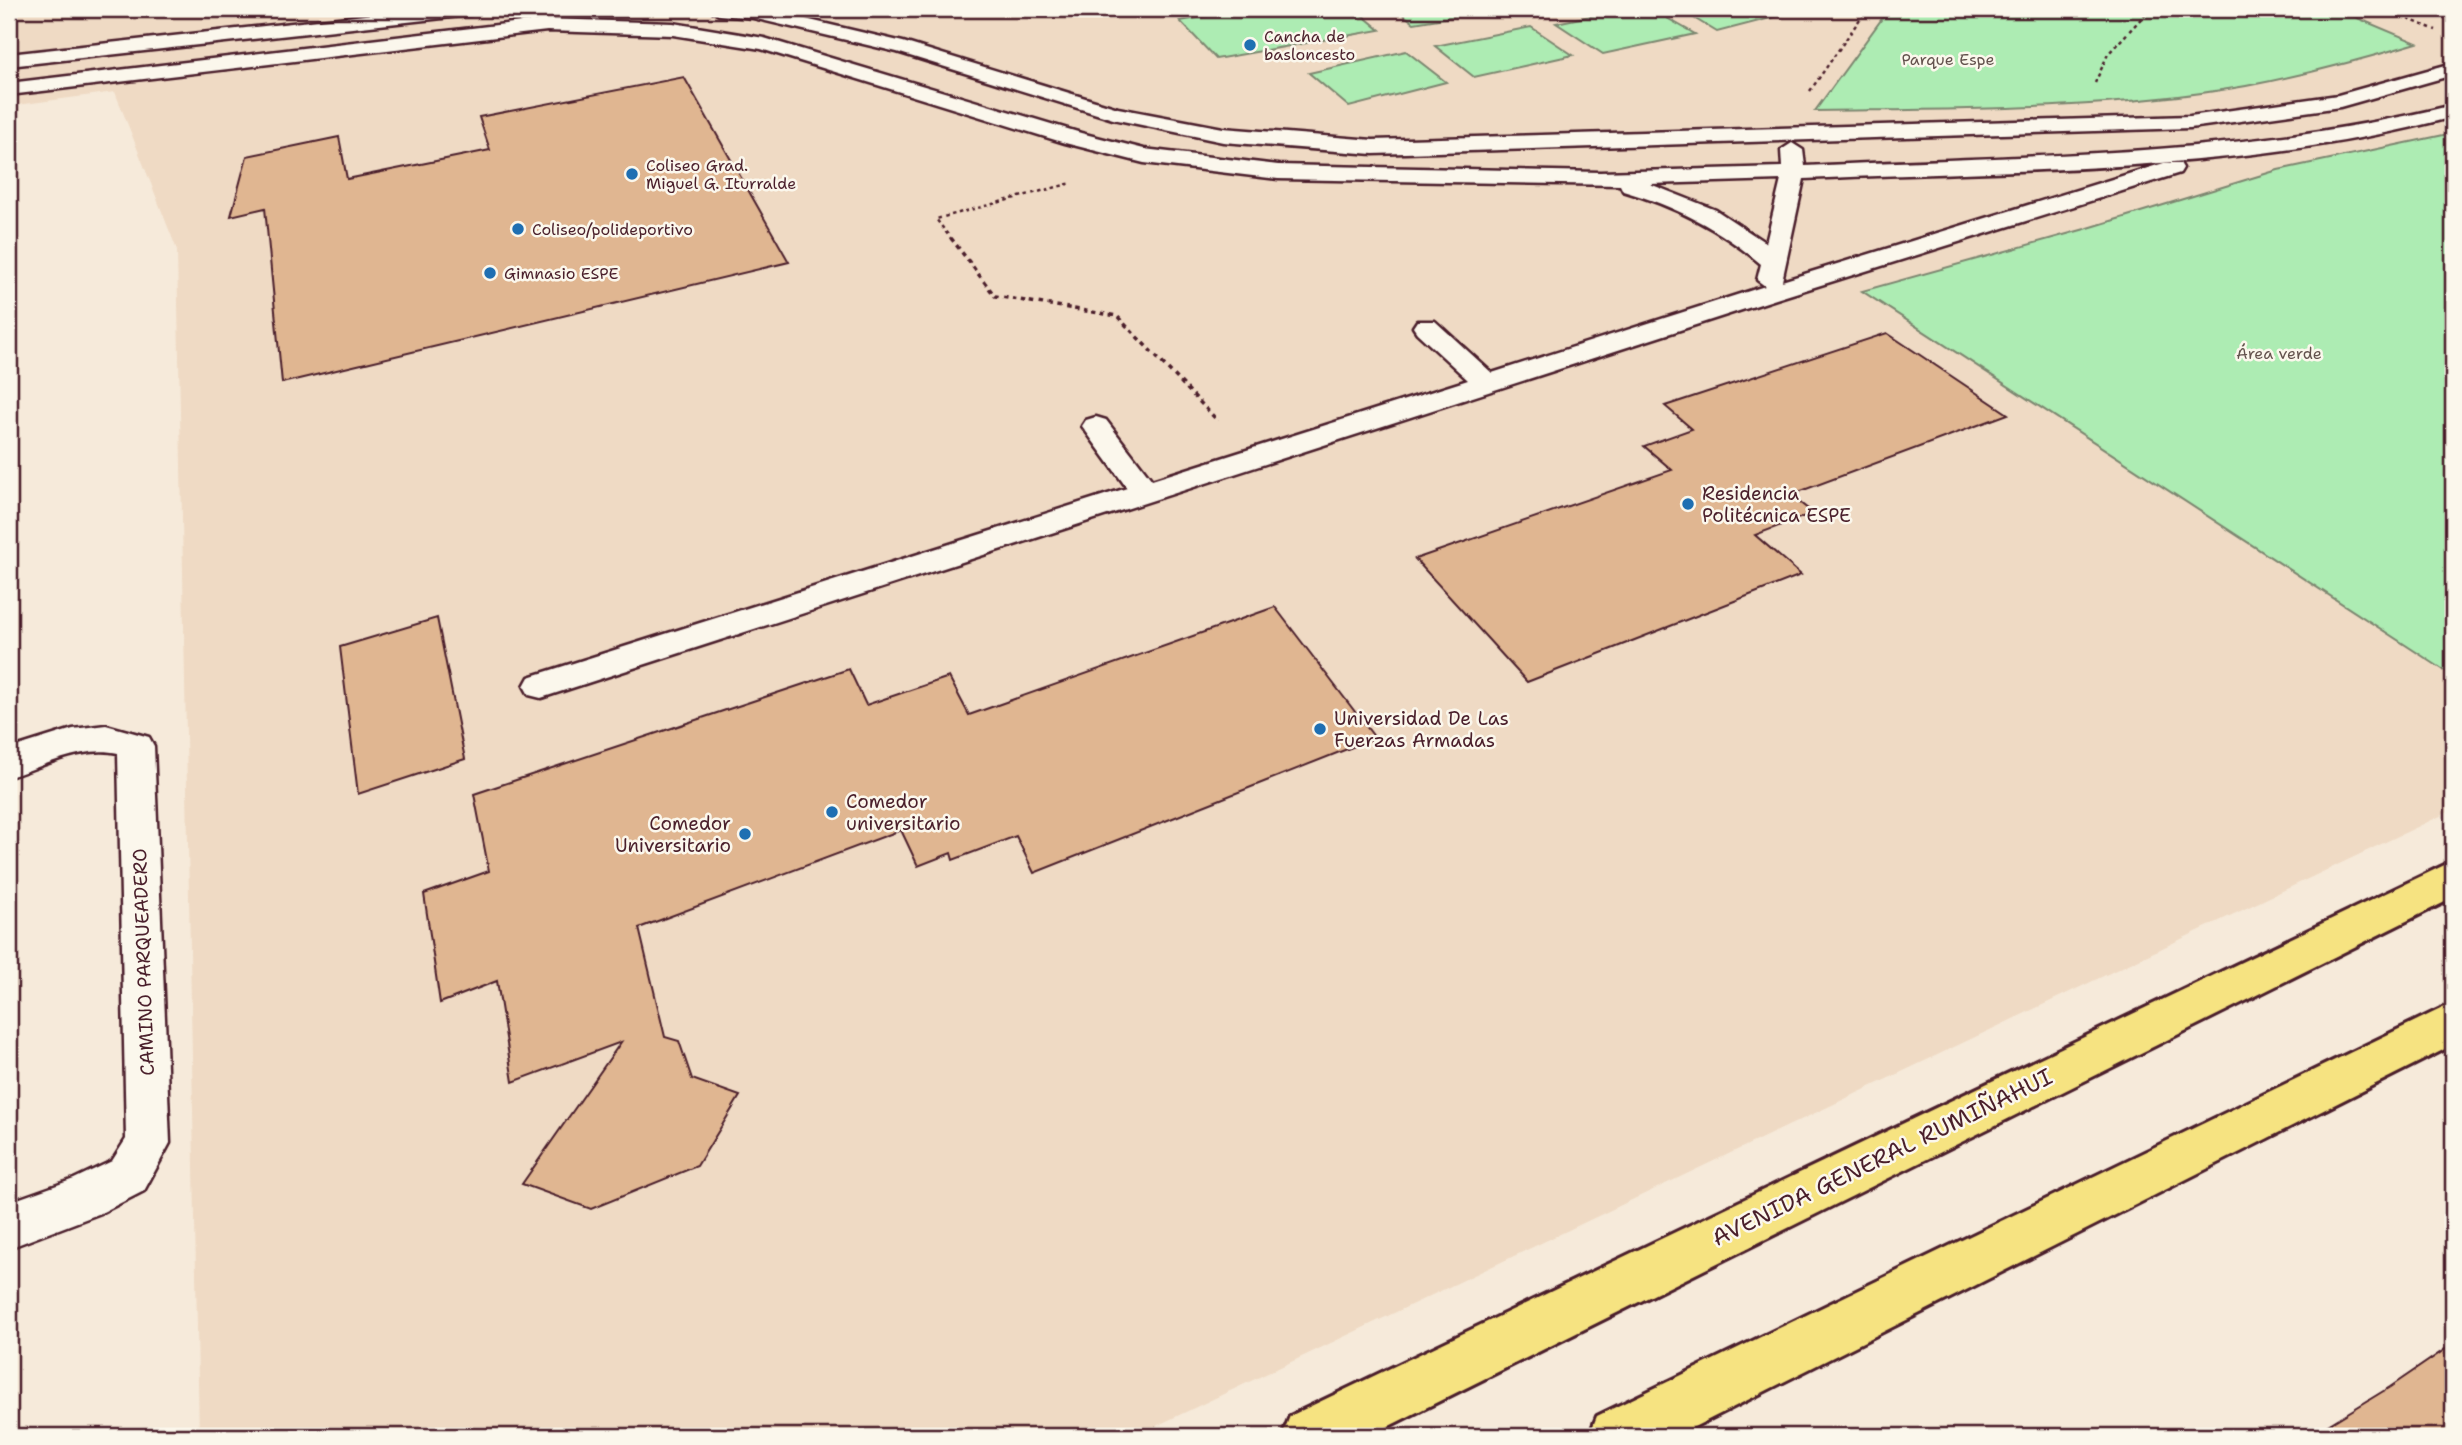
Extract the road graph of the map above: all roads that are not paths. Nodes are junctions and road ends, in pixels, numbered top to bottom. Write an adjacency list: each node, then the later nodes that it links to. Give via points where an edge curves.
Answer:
1 (470, 9): 3 (lane)
2 (719, 9): 7 (lane, via 753,12 903,48 1112,113 1223,135 1373,147)
3 (9, 60)
4 (2453, 69): 7 (lane, via 2340,101 2190,122)
5 (9, 89): 10 (lane, via 547,24 673,29 764,44 1119,150 1278,172)
6 (2453, 111): 8 (lane, via 2392,127)
7 (1791, 135): 9 (lane)
8 (2222, 152): 9 (lane); 12 (lane)
9 (1794, 173): 10 (lane); 11 (lane)
10 (1600, 179): 11 (lane, via 1700,210 1742,234)
11 (1774, 262): 12 (lane)
12 (1767, 294): 14 (lane)
13 (1426, 327): 14 (lane)
14 (1487, 383): 16 (lane)
15 (1096, 426): 16 (lane)
16 (1146, 493): 17 (lane)
17 (541, 686)
18 (9, 763): 21 (lane, CAMINO PARQUEADERO, via 96,738 124,738 136,746 148,1143 128,1176)
19 (2453, 878): 22 (highway, AVENIDA GENERAL RUMIÑAHUI)
20 (2453, 1023): 23 (highway)
21 (9, 1225)
22 (1310, 1436)
23 (1617, 1436)

